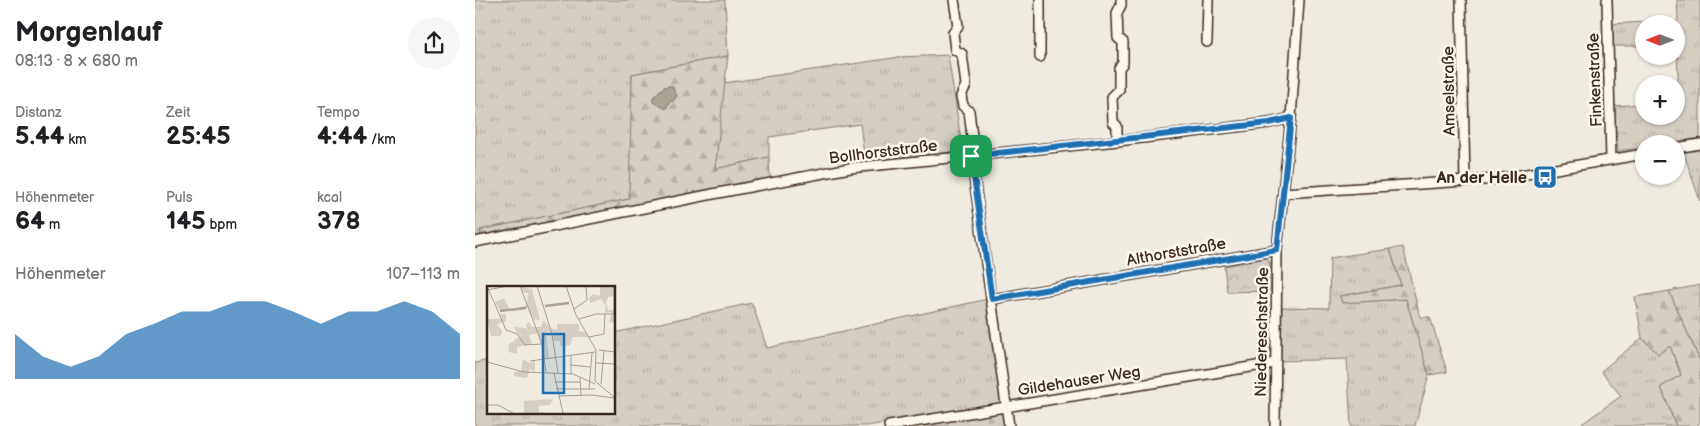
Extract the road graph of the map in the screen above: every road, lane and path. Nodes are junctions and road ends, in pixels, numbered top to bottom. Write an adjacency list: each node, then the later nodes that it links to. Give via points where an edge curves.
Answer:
1 (954, 0): 14 (street, via 958,26 953,32 955,50 961,54 966,85 961,96 963,106 969,111)
2 (1040, 0): 9 (street)
3 (1121, 0): 11 (street, via 1117,13 1118,38 1123,42 1123,63 1119,68 1119,90 1112,97)
4 (1208, 0): 8 (street)
5 (1299, 0): 10 (street, Niedereschstraße)
6 (1461, 0): 17 (street, Amselstraße)
7 (1607, 0): 16 (street, Finkenstraße)
8 (1207, 42)
9 (1041, 57)
10 (1291, 118): 11 (street, Bollhorststraße); 18 (street, Niedereschstraße)
11 (1117, 141): 14 (street, Bollhorststraße)
12 (1700, 144): 13 (street)
13 (1685, 146)
14 (971, 156): 19 (street, Bollhorststraße, via 850,168); 21 (street)
15 (1635, 156): 16 (street)
16 (1611, 160): 17 (street, via 1497,179)
17 (1465, 181): 18 (street)
18 (1283, 193): 20 (street, Niedereschstraße)
19 (479, 241)
20 (1277, 250): 21 (street, Althorststraße); 22 (street, Niedereschstraße)
21 (992, 299): 23 (street)
22 (1275, 363): 23 (street, Gildehauser Weg); 26 (street, Niedereschstraße)
23 (1006, 407): 24 (street, Gildehauser Weg); 25 (street)
24 (889, 426)
25 (1009, 426)
26 (1275, 426)

